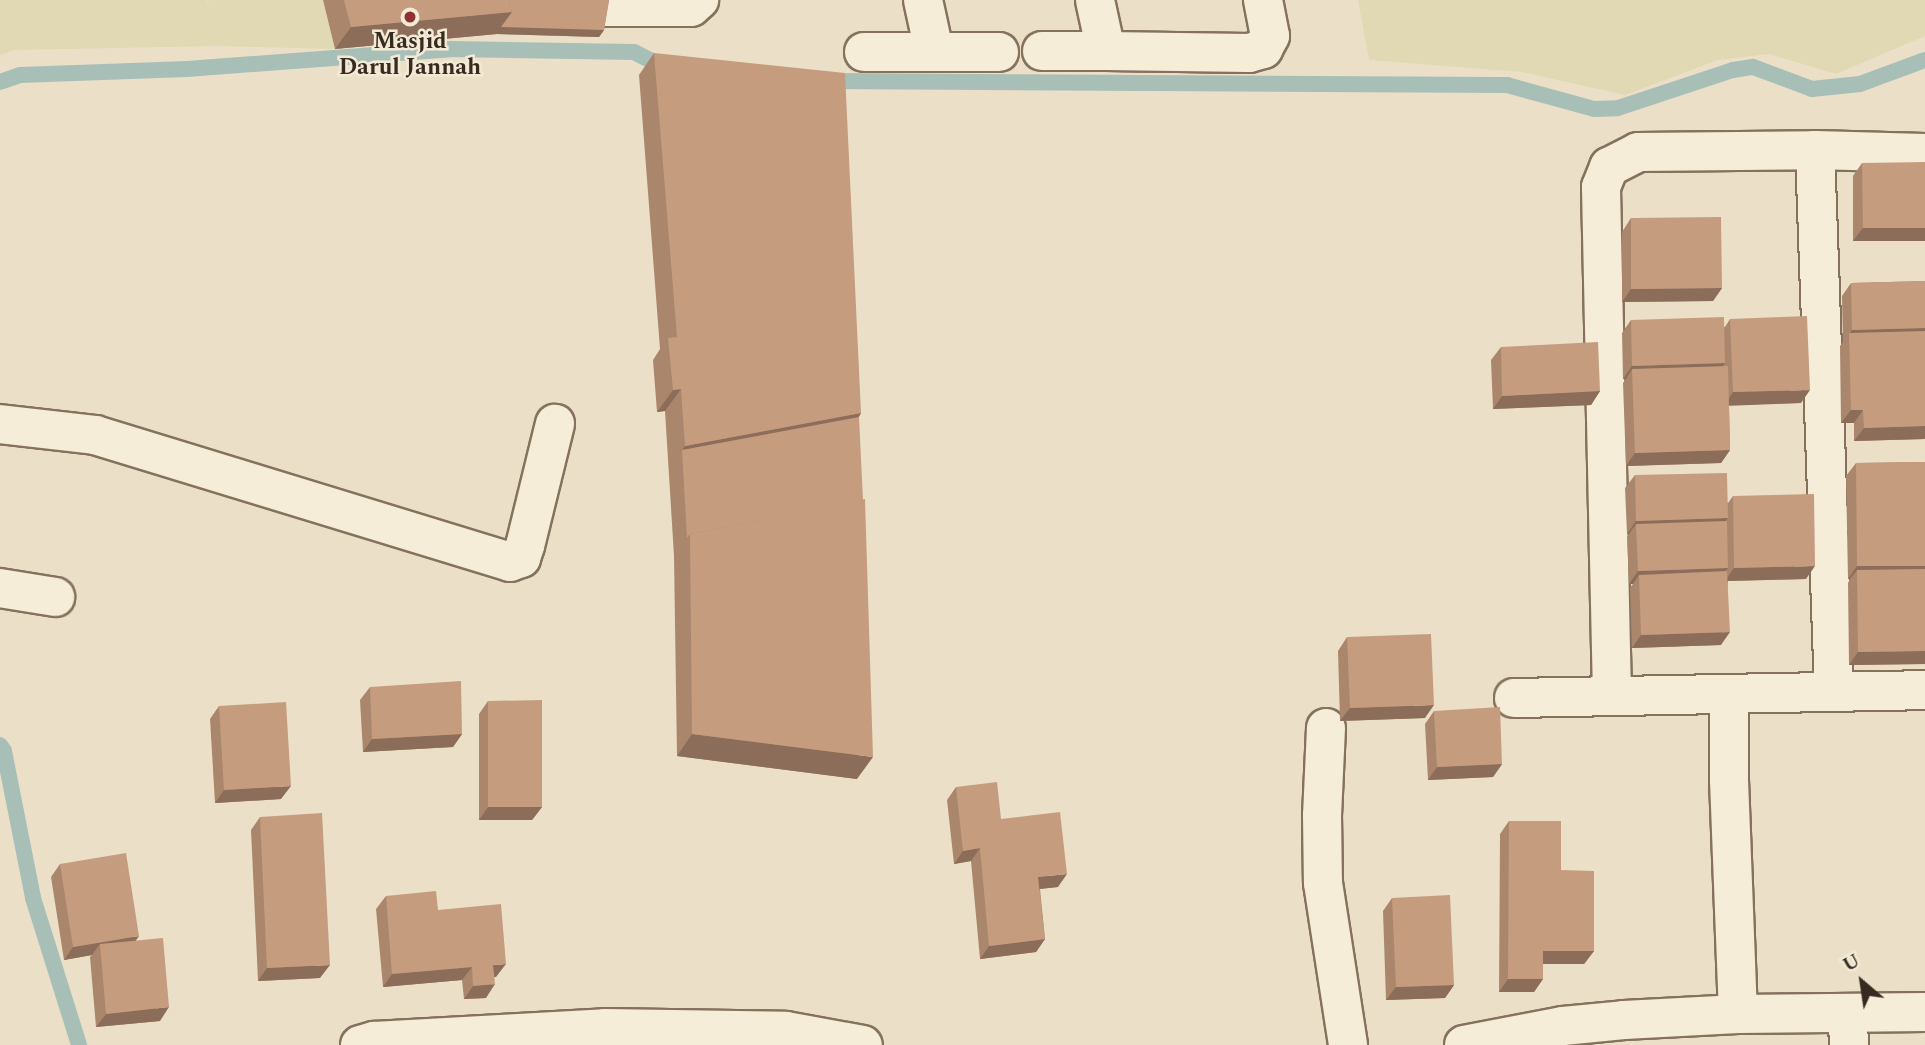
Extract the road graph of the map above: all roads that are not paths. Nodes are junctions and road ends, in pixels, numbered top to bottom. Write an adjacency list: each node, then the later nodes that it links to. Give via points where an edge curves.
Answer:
1 (526, 0): 2 (street, via 541,7 691,7)
2 (699, 0)
3 (923, 0): 6 (street)
4 (1095, 0): 8 (street)
5 (1263, 0): 8 (street, via 1270,36 1263,49 1249,53)
6 (934, 51): 9 (street); 10 (street)
7 (1042, 51): 8 (street)
8 (1106, 51)
9 (864, 52)
10 (999, 52)
11 (1815, 150): 12 (street); 18 (street); 20 (street, via 1638,152 1609,167 1601,187)
12 (1925, 153)
13 (0, 424): 14 (street, via 95,435 510,562 521,558 525,546)
14 (555, 424)
15 (0, 588): 16 (street)
16 (55, 597)
17 (1925, 690): 18 (street)
18 (1834, 692): 19 (street)
19 (1729, 694): 20 (street); 24 (street)
20 (1612, 696): 21 (street)
21 (1514, 698)
22 (1326, 728): 28 (street, via 1323,883)
23 (1925, 1012): 25 (street)
24 (1738, 1014): 25 (street); 29 (street, via 1563,1026)
25 (1848, 1029)
26 (360, 1045): 27 (street, via 606,1028 786,1031)
27 (863, 1045)
28 (1348, 1045)
29 (1464, 1045)

